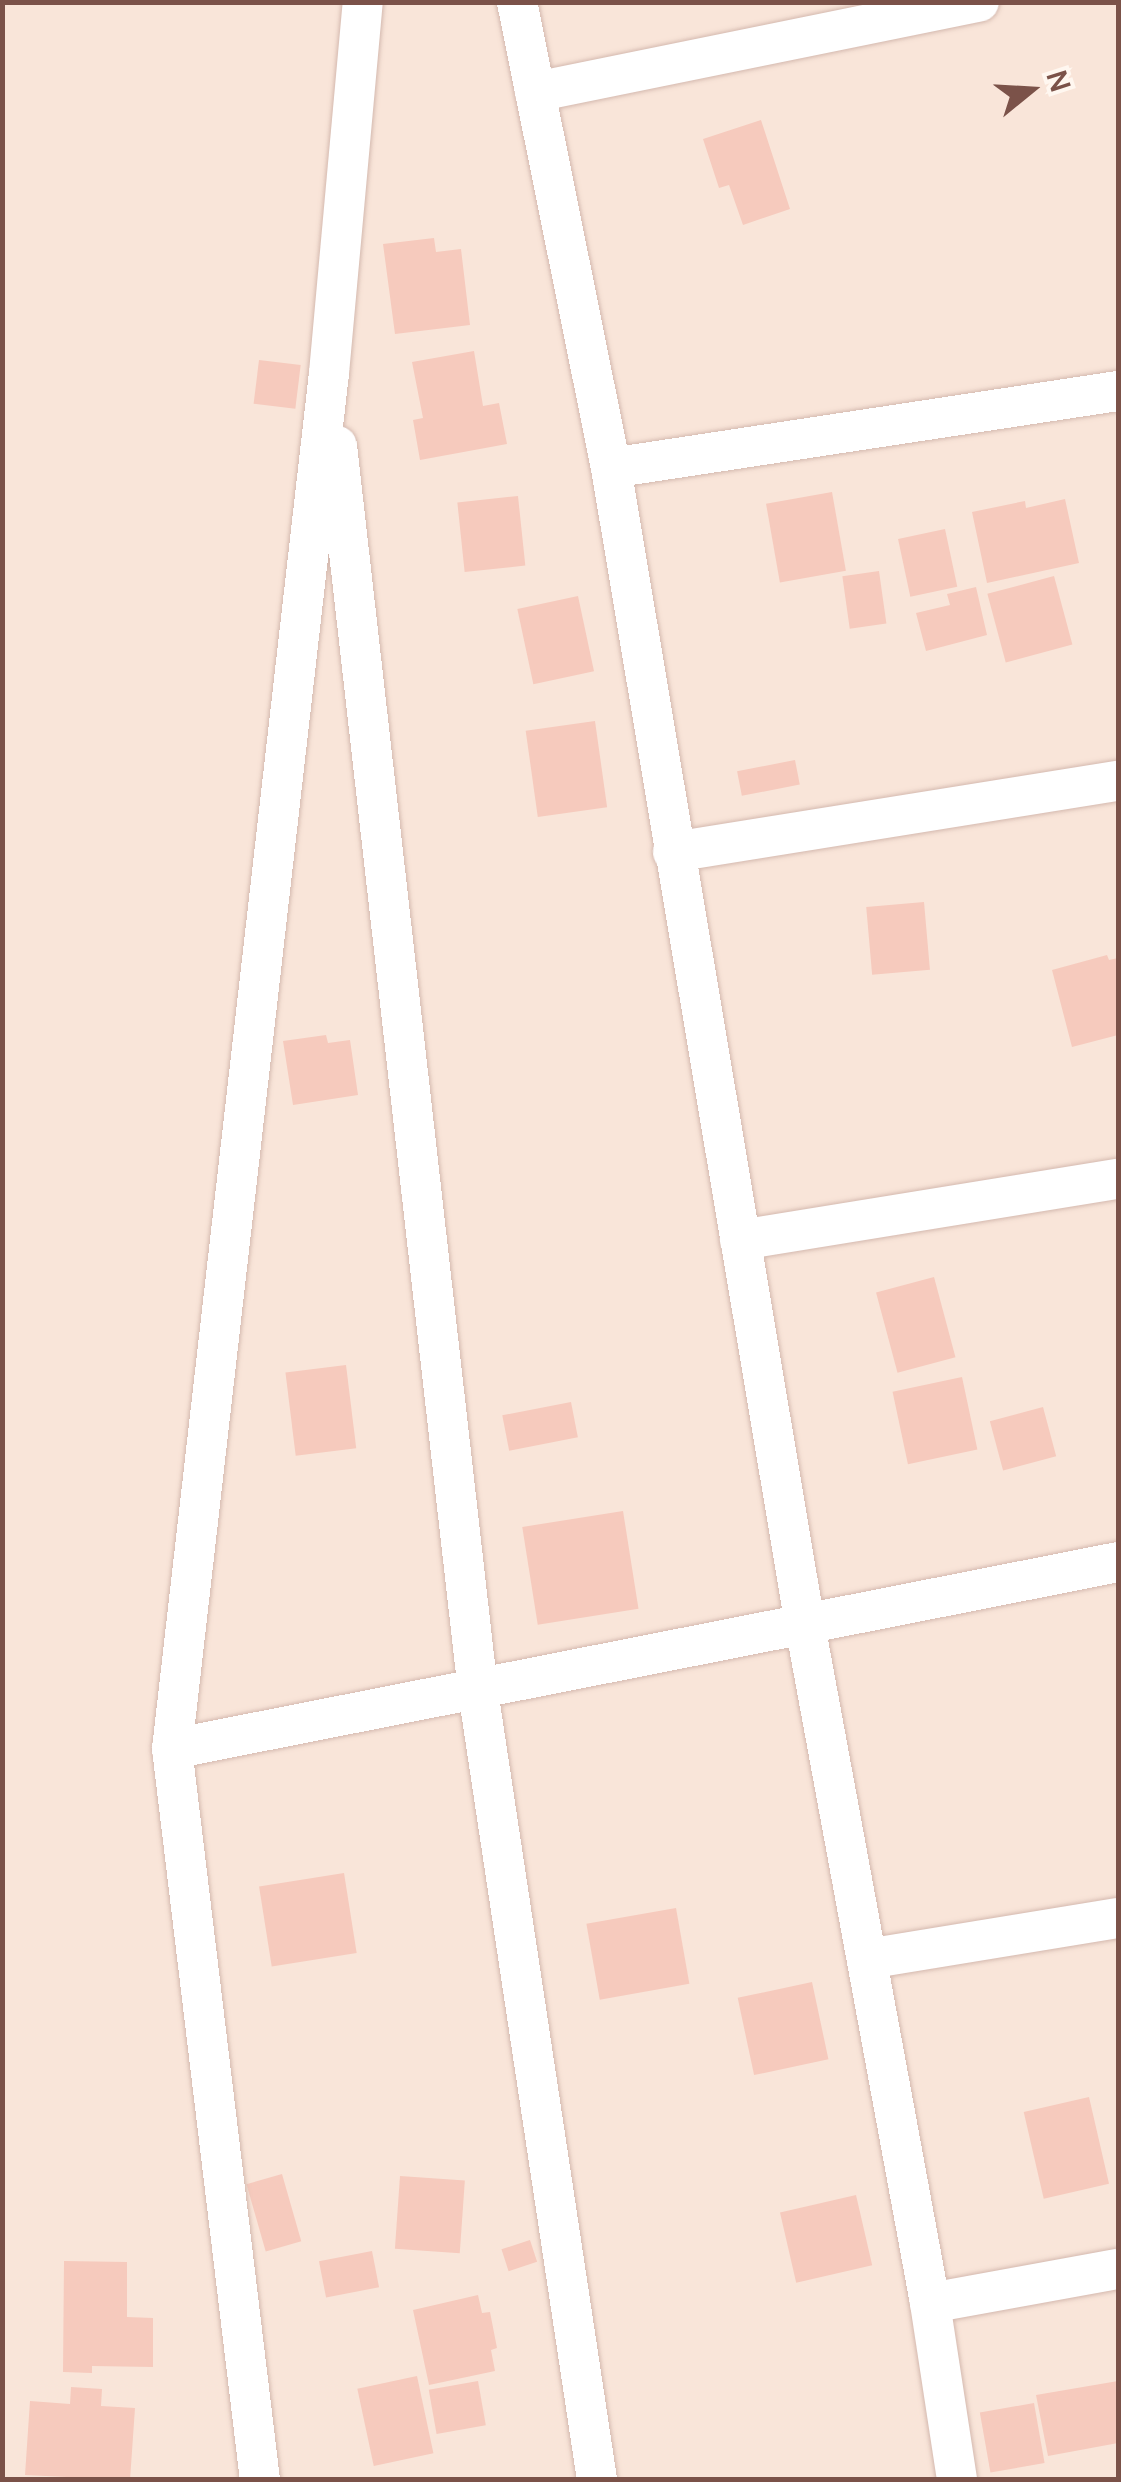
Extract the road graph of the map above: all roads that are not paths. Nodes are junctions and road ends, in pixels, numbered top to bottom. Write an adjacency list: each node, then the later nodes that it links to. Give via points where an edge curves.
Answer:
1 (363, 2): 5 (street)
2 (516, 2): 4 (street)
3 (979, 2): 4 (street)
4 (535, 92): 7 (street)
5 (329, 373): 14 (street); 15 (street)
6 (1118, 390): 7 (street)
7 (611, 468): 9 (street)
8 (1118, 781): 9 (street)
9 (673, 852): 11 (street)
10 (1118, 1179): 11 (street)
11 (740, 1240): 13 (street)
12 (1118, 1562): 13 (street)
13 (805, 1625): 14 (street); 17 (street)
14 (478, 1690): 15 (street); 21 (street)
15 (172, 1748): 20 (street)
16 (1118, 1918): 17 (street)
17 (868, 1959): 19 (street)
18 (1118, 2269): 19 (street)
19 (930, 2303): 22 (street)
20 (260, 2480)
21 (597, 2480)
22 (957, 2480)

